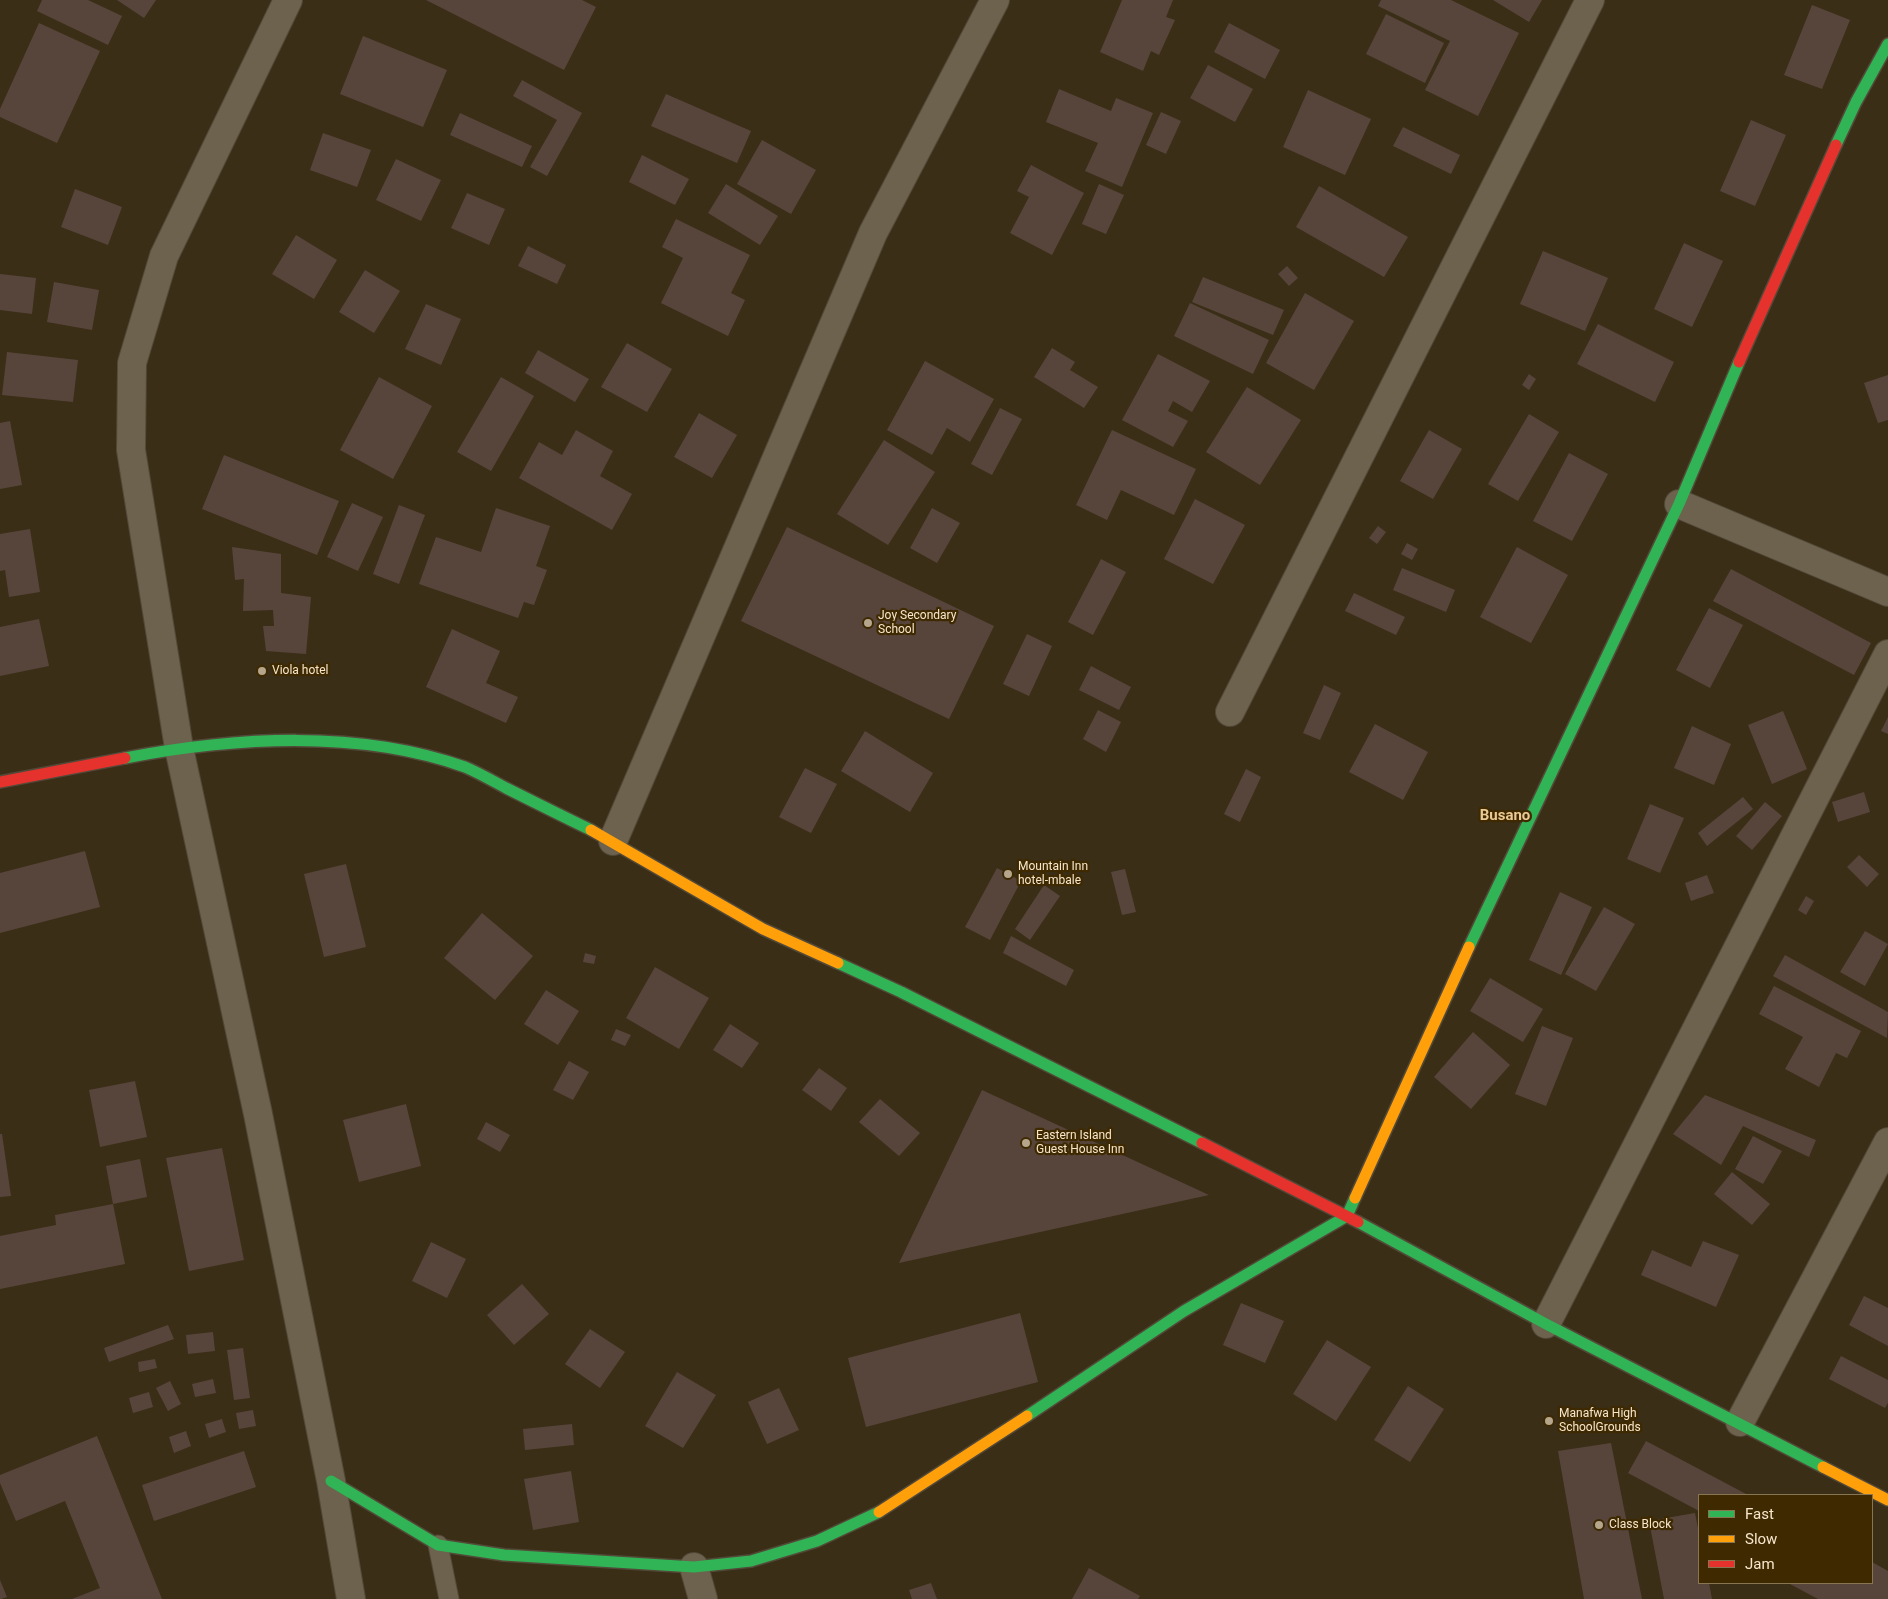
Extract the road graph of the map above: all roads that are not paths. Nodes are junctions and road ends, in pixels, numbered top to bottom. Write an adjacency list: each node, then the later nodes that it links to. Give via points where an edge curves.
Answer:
1 (288, 0): 9 (street, via 164,256 132,363 131,450)
2 (995, 0): 11 (street, via 873,232)
3 (1590, 0): 8 (street)
4 (1888, 44): 5 (street, via 1856,102 1764,301)
5 (1679, 504): 6 (street); 13 (street, via 1500,876)
6 (1888, 592)
7 (1888, 654): 14 (street)
8 (1230, 712)
9 (179, 748): 10 (street); 11 (street, via 281,741 339,742 412,751 467,768); 16 (street, via 256,1104)
10 (0, 782)
11 (613, 841): 13 (street, via 763,929 901,992)
12 (1888, 1142): 15 (street)
13 (1347, 1216): 14 (street); 19 (street, via 1130,1345 1060,1395 869,1518 782,1553 751,1561)
14 (1546, 1324): 15 (street)
15 (1740, 1422): 17 (street)
16 (331, 1481): 18 (street); 20 (street)
17 (1888, 1500)
18 (438, 1545): 19 (street, via 504,1555); 21 (lane)
19 (694, 1567): 22 (street)
20 (351, 1599)
21 (449, 1599)
22 (703, 1599)

